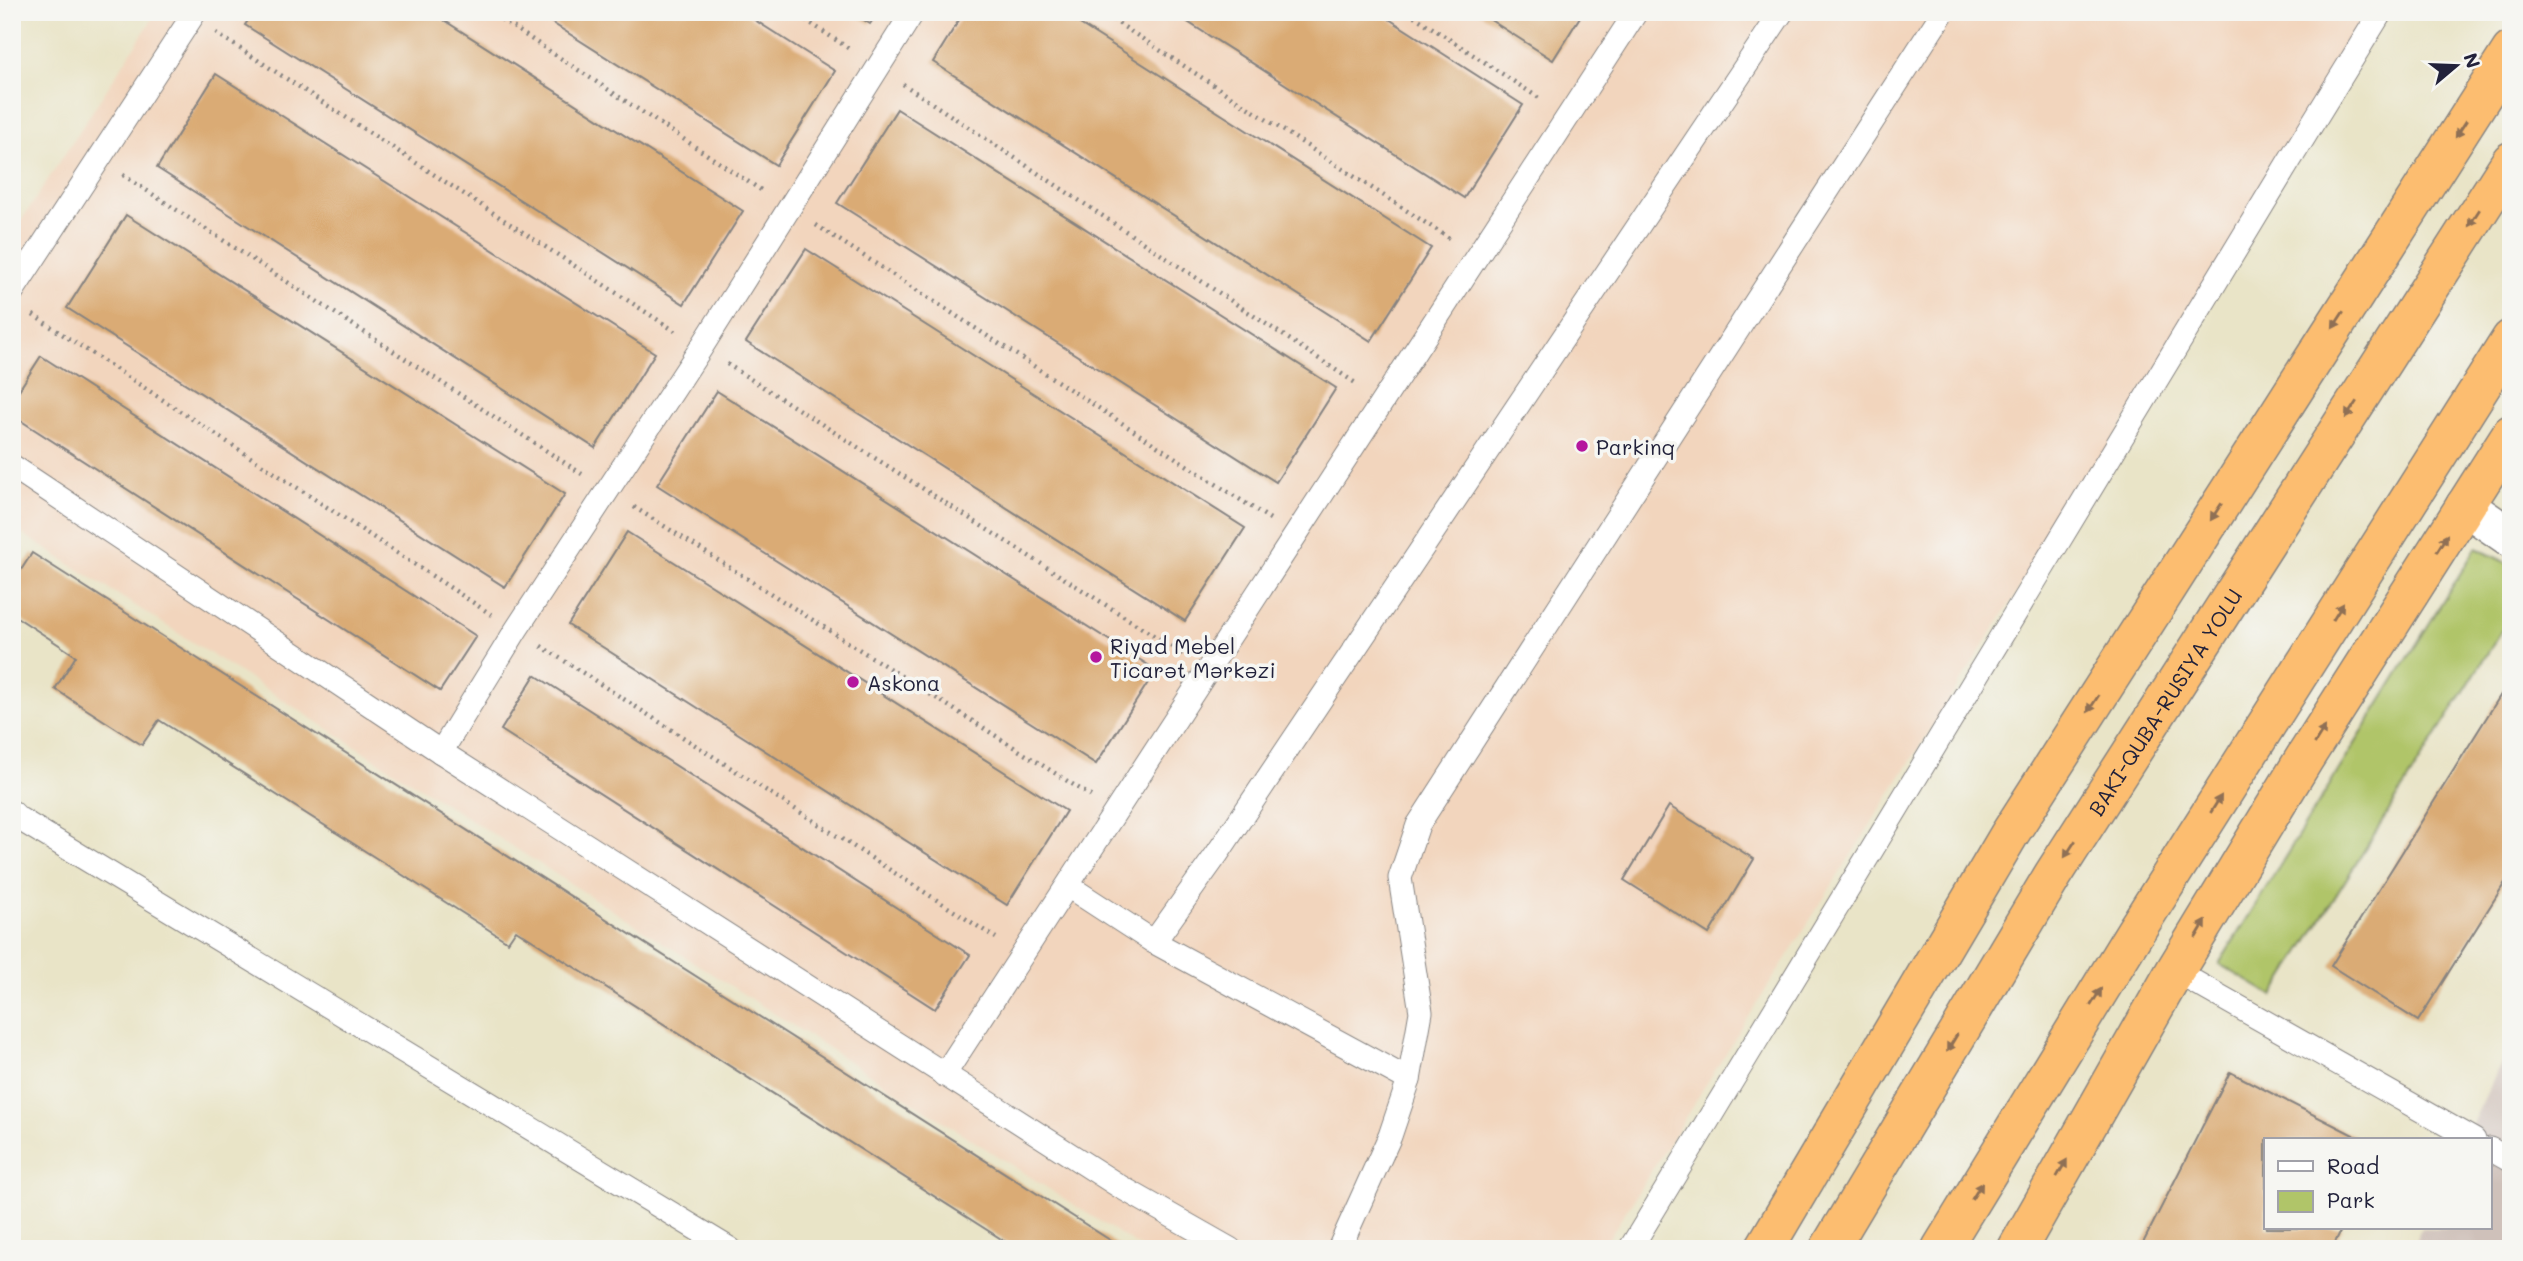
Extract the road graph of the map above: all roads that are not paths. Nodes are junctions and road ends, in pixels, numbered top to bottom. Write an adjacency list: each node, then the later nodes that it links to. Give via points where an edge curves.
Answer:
1 (195, 12): 9 (lane)
2 (913, 12): 15 (lane)
3 (1636, 12): 17 (lane)
4 (1782, 12): 18 (lane)
5 (1943, 12): 21 (lane, via 1418,825 1400,878 1421,1012)
6 (2378, 13): 28 (lane)
7 (2511, 51): 29 (highway, one-way to 29, via 2009,835)
8 (2511, 161): 30 (highway, one-way to 30, via 2053,875)
9 (12, 292)
10 (2511, 339): 31 (highway, one-way to 10, via 2135,932)
11 (2511, 435): 13 (highway)
12 (12, 466): 15 (lane)
13 (2465, 506): 14 (street); 19 (highway, one-way to 13)
14 (2511, 537)
15 (441, 752): 20 (lane)
16 (14, 819): 25 (lane)
17 (1068, 886): 18 (lane); 20 (lane)
18 (1154, 942): 21 (lane)
19 (2175, 971): 22 (lane); 32 (highway, one-way to 19)
20 (944, 1075): 26 (lane, via 1119,1186)
21 (1409, 1080): 27 (lane, via 1390,1136)
22 (2470, 1138)
23 (2492, 1150): 24 (lane)
24 (2511, 1161)
25 (730, 1249)
26 (1230, 1249)
27 (1339, 1249)
28 (1630, 1249)
29 (1764, 1249)
30 (1829, 1249)
31 (1941, 1249)
32 (2017, 1249)

